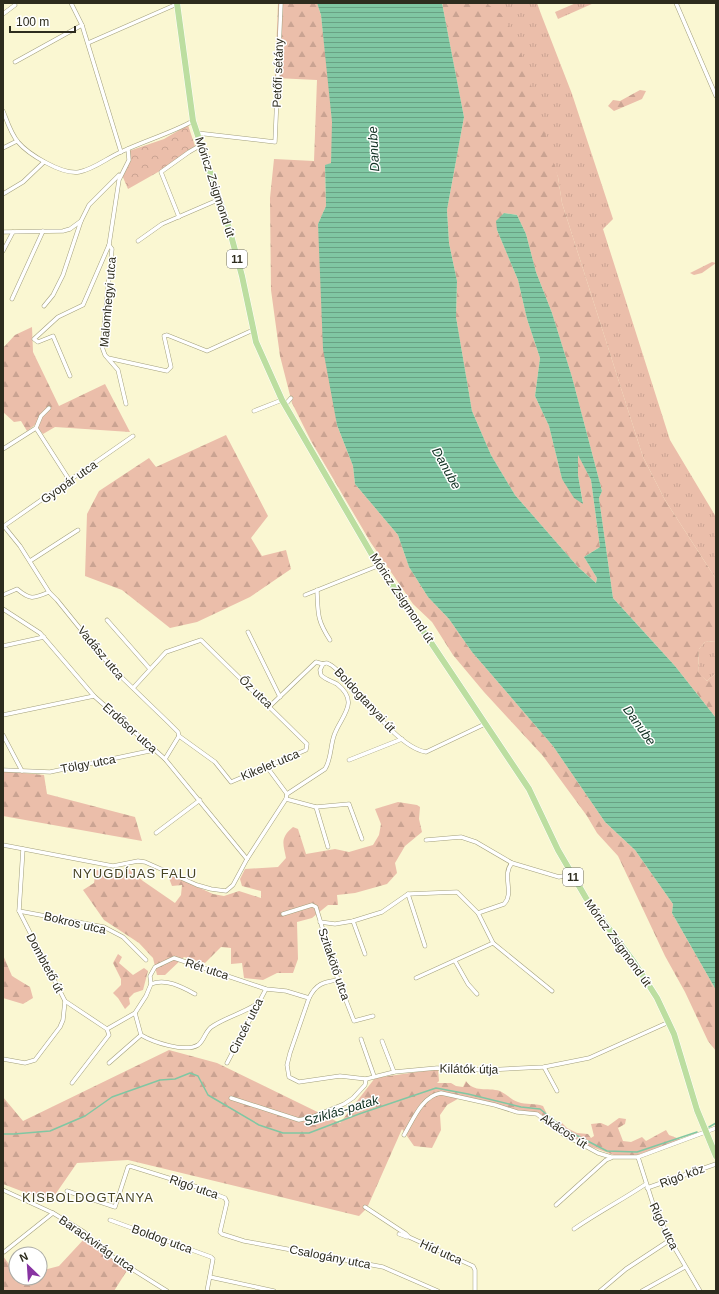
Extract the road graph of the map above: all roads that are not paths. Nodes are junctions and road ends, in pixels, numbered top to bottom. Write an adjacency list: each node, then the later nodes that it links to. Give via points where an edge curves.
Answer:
1 (71, 3): 7 (street)
2 (281, 3): 13 (street, Petőfi sétány, via 275,142)
3 (676, 3): 10 (street)
4 (15, 4): 6 (street)
5 (177, 4): 8 (street); 12 (main road, Móricz Zsigmond út / 11)
6 (3, 14)
7 (82, 25): 8 (street); 9 (street)
8 (88, 43): 18 (street)
9 (16, 62)
10 (716, 96)
11 (3, 111): 14 (street)
12 (193, 121): 13 (main road, Móricz Zsigmond út / 11); 17 (street)
13 (197, 134): 15 (main road, Móricz Zsigmond út / 11)
14 (17, 141): 16 (street); 19 (street)
15 (201, 145): 22 (main road, Móricz Zsigmond út / 11); 23 (street, via 161,172)
16 (3, 148)
17 (128, 149): 18 (street); 20 (street, via 129,160)
18 (121, 152): 19 (street, via 79,172 66,172)
19 (44, 162): 21 (street, via 23,182)
20 (120, 174): 24 (street, via 89,205); 29 (street)
21 (3, 194)
22 (220, 199): 23 (street); 33 (main road, Móricz Zsigmond út / 11, via 242,276)
23 (179, 217): 28 (street, via 162,224)
24 (81, 221): 25 (street, via 70,229); 32 (street, via 63,274 53,295)
25 (43, 231): 27 (street); 31 (street)
26 (3, 232): 27 (street)
27 (13, 232): 30 (street)
28 (138, 242)
29 (109, 245): 34 (street, Malomhegyi utca, via 112,249 102,347); 35 (street, via 83,305 58,317 34,339 38,342 53,337)
30 (3, 252)
31 (12, 299)
32 (44, 306)
33 (253, 330): 34 (street, Malomhegyi utca, via 207,351 164,336 171,367 167,371); 37 (main road, Móricz Zsigmond út / 11, via 264,362)
34 (108, 358): 38 (street, Malomhegyi utca, via 118,370)
35 (70, 376)
36 (291, 398): 37 (street)
37 (283, 402): 40 (street); 48 (main road, Móricz Zsigmond út / 11)
38 (126, 404)
39 (49, 408): 41 (street, via 41,416)
40 (254, 412)
41 (36, 428): 43 (street); 44 (street)
42 (133, 436): 44 (street, Gyopár utca)
43 (3, 449)
44 (70, 481): 45 (street, Gyopár utca)
45 (3, 526): 47 (street, Vadász utca)
46 (78, 530): 47 (street)
47 (30, 561): 50 (street, Vadász utca)
48 (380, 565): 49 (street); 66 (main road, Móricz Zsigmond út / 11)
49 (317, 590): 51 (street); 57 (street, via 318,618)
50 (48, 592): 52 (street, via 34,598 17,589); 61 (street, Vadász utca, via 112,668 130,687)
51 (305, 595)
52 (3, 596)
53 (3, 609): 56 (street, Erdősor utca)
54 (107, 620): 60 (street)
55 (248, 632): 63 (street)
56 (44, 637): 58 (street); 62 (street, Erdősor utca)
57 (330, 640)
58 (3, 646)
59 (323, 664): 63 (street, via 316,662); 69 (street, Boldogtanyai út, via 329,663 352,685 377,716); 78 (street, Boldogtanyai út, via 321,675 343,690 348,708 334,733 325,769)
60 (150, 669): 61 (street); 64 (street, Őz utca, via 166,652 201,640)
61 (134, 687): 68 (street, Vadász utca)
62 (94, 696): 65 (street); 71 (street, Erdősor utca)
63 (280, 697): 64 (street)
64 (270, 706): 70 (street, Őz utca, via 308,744)
65 (3, 715)
66 (486, 723): 69 (street, Boldogtanyai út, via 426,752 415,749); 90 (main road, Móricz Zsigmond út / 11, via 529,789)
67 (3, 735): 76 (street)
68 (179, 736): 72 (street); 77 (street, Vadász utca, via 215,762)
69 (402, 738): 73 (street)
70 (308, 747): 74 (street, Kikelet utca)
71 (154, 750): 72 (street, Erdősor utca); 76 (street, Tölgy utca, via 50,772)
72 (165, 759): 80 (street, Erdősor utca)
73 (349, 760)
74 (267, 767): 77 (street, Kikelet utca); 78 (street)
75 (3, 770): 76 (street, Tölgy utca)
76 (22, 771)
77 (231, 782)
78 (287, 794): 79 (street)
79 (286, 799): 81 (street); 88 (street)
80 (200, 800): 82 (street); 88 (street, Erdősor utca)
81 (316, 807): 83 (street, via 349,804); 86 (street)
82 (156, 833)
83 (362, 839)
84 (426, 840): 89 (street, via 461,837 476,842)
85 (3, 845): 87 (street)
86 (328, 847)
87 (23, 849): 88 (street, via 113,866 145,862 197,885 229,890); 92 (street)
88 (247, 859)
89 (512, 863): 90 (street, via 559,877); 93 (street, via 507,873 507,901)
90 (571, 874): 114 (main road, Móricz Zsigmond út / 11, via 646,980)
91 (408, 894): 93 (street, via 457,892); 95 (street, via 382,912); 98 (street)
92 (19, 911): 100 (street, Bokros utca, via 104,927 123,937); 110 (street, Dombtető út)
93 (478, 913): 97 (street)
94 (282, 914): 96 (street, Szitakötő utca, via 312,905 316,907)
95 (353, 921): 96 (street, via 335,924); 99 (street)
96 (320, 922): 103 (street, Szitakötő utca)
97 (493, 943): 101 (street); 106 (street)
98 (425, 946)
99 (365, 954)
100 (146, 960)
101 (455, 960): 102 (street); 108 (street, via 468,984)
102 (416, 978)
103 (338, 980): 109 (street, via 319,984); 113 (street, Szitakötő utca, via 354,1021)
104 (151, 984): 105 (street, Rét utca, via 150,976 155,967 174,958); 107 (street, via 158,981 177,985); 112 (street, Rét utca)
105 (266, 988): 109 (street); 111 (street, Cincér utca)
106 (552, 991)
107 (196, 994)
108 (477, 994)
109 (309, 998): 125 (street, via 290,1053 287,1065 289,1077 299,1082 340,1076)
110 (65, 1001): 115 (street); 119 (street, Dombtető út, via 60,1027 35,1060 25,1063)
111 (257, 1004): 116 (street, via 210,1027 196,1046 168,1045); 121 (street, Cincér utca)
112 (135, 1013): 115 (street, Rét utca); 116 (street)
113 (373, 1016)
114 (669, 1022): 122 (street, Kilátók útja, via 589,1058); 130 (main road, Móricz Zsigmond út / 11)
115 (107, 1029): 126 (street, via 109,1035)
116 (141, 1035): 120 (street)
117 (361, 1039): 124 (street)
118 (382, 1041): 123 (street)
119 (3, 1059)
120 (108, 1063)
121 (226, 1064)
122 (544, 1066): 123 (street, Kilátók útja, via 485,1070 437,1068); 127 (street)
123 (394, 1072): 124 (street, Kilátók útja)
124 (374, 1076): 125 (street, Kilátók útja)
125 (366, 1079): 128 (street, via 353,1098 344,1104 299,1120)
126 (72, 1083)
127 (557, 1091)
128 (231, 1098)
129 (716, 1128): 130 (street, Akácos út)
130 (706, 1133): 132 (main road, Móricz Zsigmond út / 11); 133 (street, Akácos út)
131 (404, 1135): 134 (street, Akácos út, via 428,1099 435,1094 441,1094 517,1112 537,1114 563,1134)
132 (716, 1156)
133 (638, 1157): 134 (street, Akácos út); 136 (street, Rigó utca)
134 (611, 1158): 139 (street)
135 (716, 1164): 136 (street, Rigó köz)
136 (647, 1186): 143 (street, Rigó köz, via 604,1209); 147 (street, Rigó utca)
137 (3, 1190): 141 (street, Barackvirág utca)
138 (67, 1191): 144 (street, Rigó utca, via 115,1207 130,1166 225,1198 227,1202)
139 (556, 1206)
140 (365, 1207): 146 (street, Híd utca)
141 (53, 1213): 148 (street); 151 (street, Barackvirág utca, via 84,1232 100,1249)
142 (110, 1220): 150 (street, Boldog utca, via 211,1257 213,1259)
143 (574, 1229)
144 (220, 1232): 154 (street, Csalogány utca, via 244,1241 383,1267)
145 (399, 1234): 146 (street, Híd utca)
146 (408, 1238): 155 (street, Híd utca, via 473,1266)
147 (670, 1240): 149 (street, Rigó utca); 156 (street, via 626,1269)
148 (4, 1252)
149 (685, 1267): 157 (street); 158 (street, Rigó utca)
150 (210, 1277): 152 (street); 153 (street)
151 (168, 1291)
152 (207, 1291)
153 (274, 1291)
154 (438, 1291)
155 (475, 1291)
156 (600, 1291)
157 (642, 1291)
158 (700, 1291)

